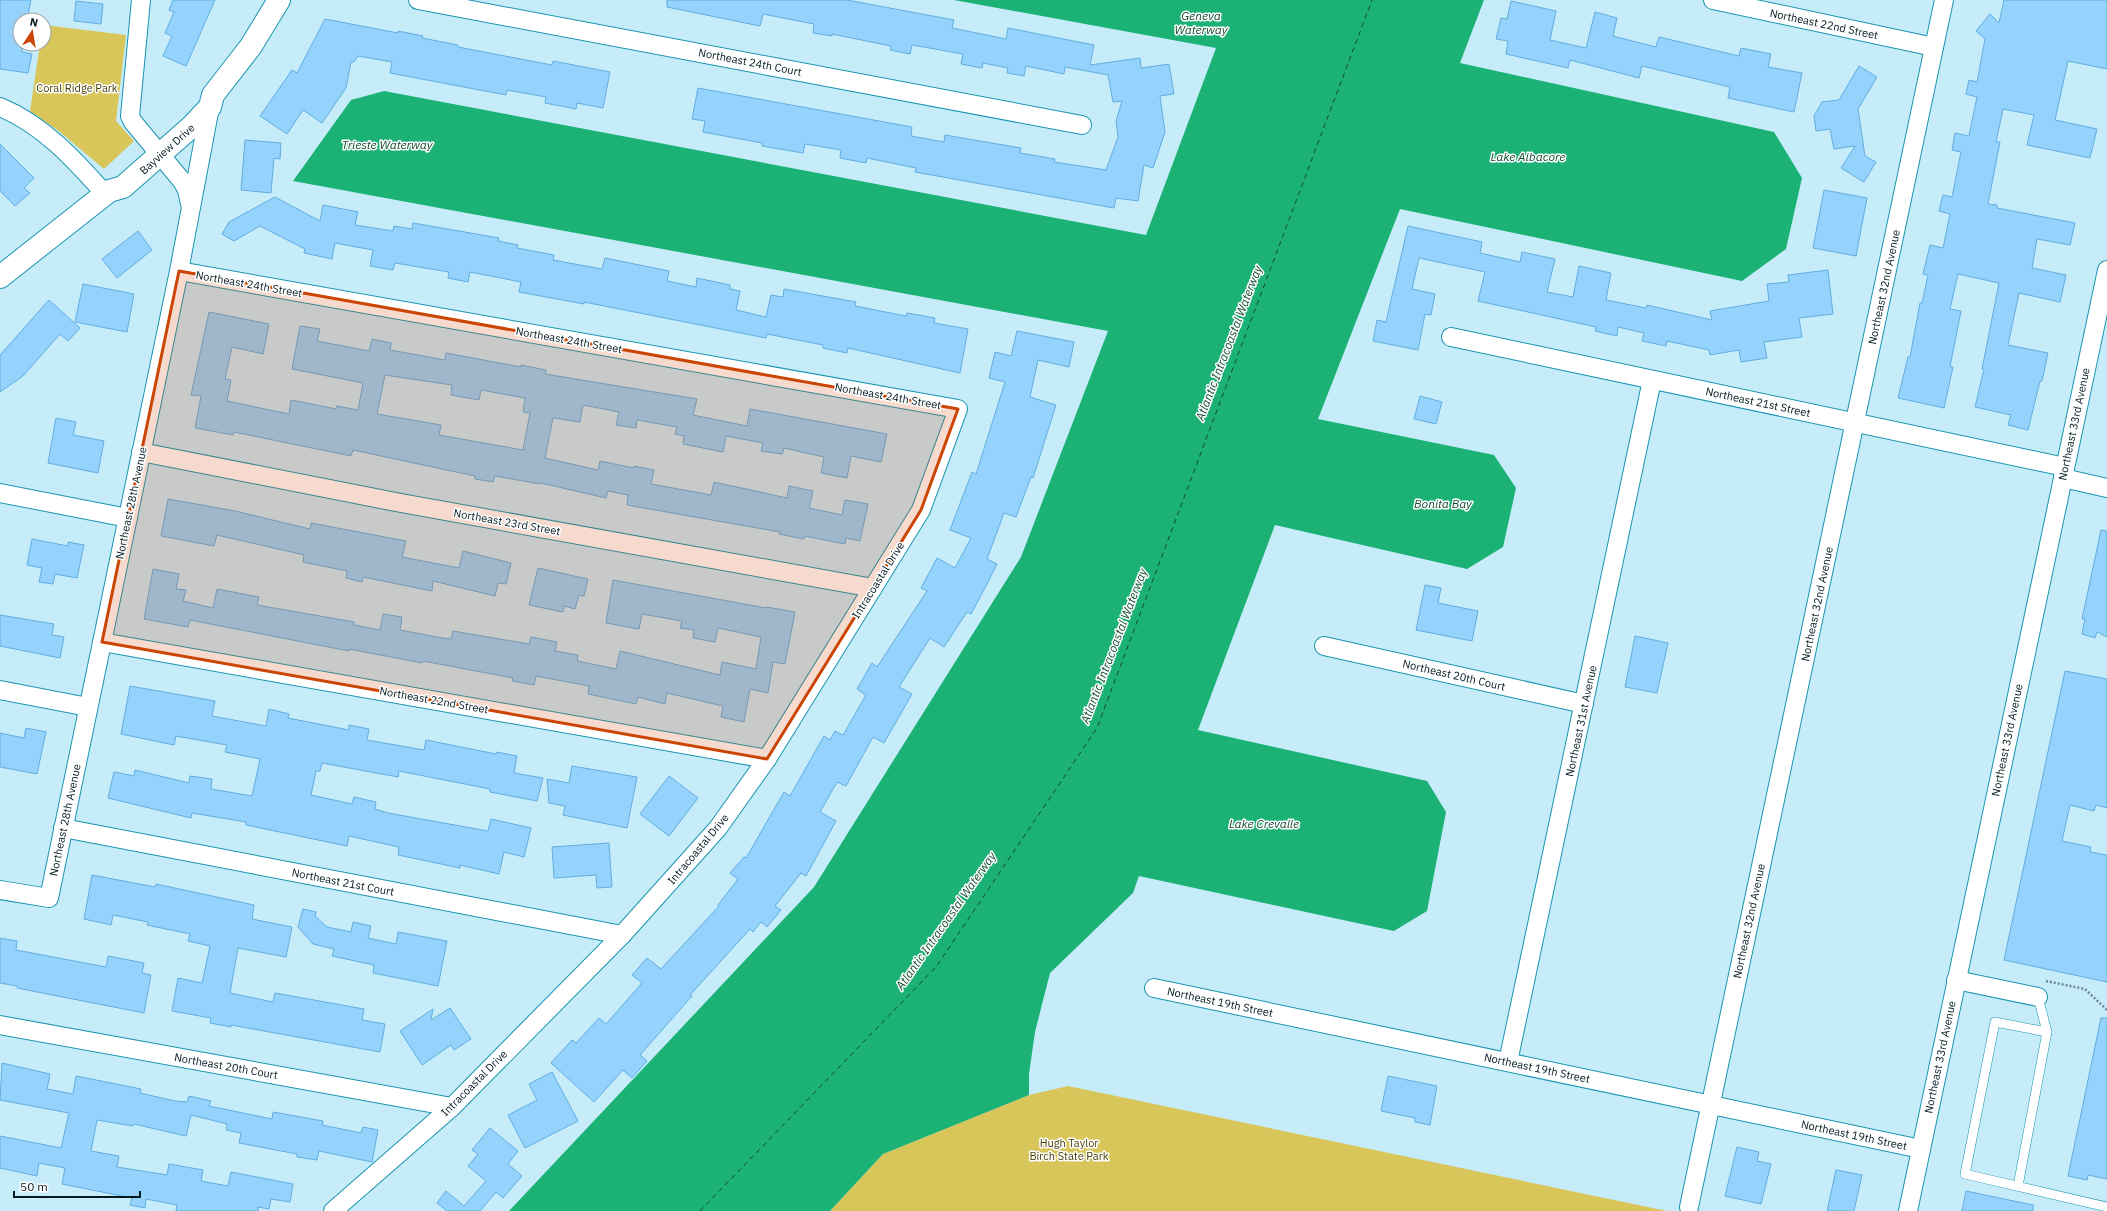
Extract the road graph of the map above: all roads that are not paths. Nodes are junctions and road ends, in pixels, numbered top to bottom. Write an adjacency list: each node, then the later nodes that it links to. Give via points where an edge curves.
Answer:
1 (141, 0): 10 (street, via 130,116)
2 (279, 0): 7 (street, Bayview Drive, via 251,46)
3 (418, 0): 9 (street, Northeast 24th Court)
4 (1713, 0): 6 (street, Northeast 22nd Street)
5 (1944, 0): 6 (street, Northeast 32nd Avenue)
6 (1934, 47): 20 (street, Northeast 32nd Avenue)
7 (211, 101): 10 (street, Bayview Drive, via 200,100); 12 (street, Northeast 28th Avenue)
8 (0, 107): 11 (street, via 21,115 55,142)
9 (1082, 125)
10 (157, 149): 11 (street, Bayview Drive, via 123,187); 12 (street, via 182,181)
11 (107, 192): 15 (street, Bayview Drive)
12 (191, 207): 14 (street, Northeast 28th Avenue)
13 (2107, 270): 16 (street, Northeast 33rd Avenue)
14 (179, 271): 19 (street, Northeast 24th Street); 21 (street, Northeast 28th Avenue)
15 (0, 277)
16 (2101, 330): 22 (street, Northeast 33rd Avenue)
17 (1451, 337): 18 (street, Northeast 21st Street)
18 (1652, 380): 20 (street, Northeast 21st Street); 30 (street, Northeast 31st Avenue)
19 (958, 409): 26 (street, Intracoastal Drive, via 921,510)
20 (1855, 423): 22 (street, Northeast 21st Street); 42 (street, Northeast 32nd Avenue)
21 (141, 452): 25 (street, Northeast 28th Avenue); 26 (street, Northeast 23rd Street, via 401,503)
22 (2064, 472): 23 (street, Northeast 21st Street); 36 (street, Northeast 33rd Avenue)
23 (2107, 488)
24 (0, 493): 25 (street)
25 (128, 518): 27 (street, Northeast 28th Avenue)
26 (874, 588): 32 (street, Intracoastal Drive)
27 (102, 642): 31 (street, Northeast 28th Avenue); 32 (street, Northeast 22nd Street)
28 (1324, 646): 30 (street, Northeast 20th Court)
29 (0, 690): 31 (street)
30 (1584, 704): 41 (street, Northeast 31st Avenue)
31 (88, 707): 33 (street, Northeast 28th Avenue)
32 (767, 759): 35 (street, Intracoastal Drive, via 718,828)
33 (63, 828): 34 (street, Northeast 28th Avenue, via 48,898); 35 (street, Northeast 21st Court)
34 (0, 890)
35 (622, 935): 43 (street, Intracoastal Drive)
36 (1956, 980): 38 (street); 44 (street, Northeast 33rd Avenue)
37 (1154, 988): 41 (street, Northeast 19th Street)
38 (2038, 997): 40 (lane)
39 (0, 1025): 43 (street, Northeast 20th Court)
40 (2047, 1032): 45 (lane); 45 (lane, via 1995,1022 1965,1174)
41 (1508, 1062): 42 (street, Northeast 19th Street)
42 (1710, 1105): 44 (street, Northeast 19th Street); 47 (street, Northeast 32nd Avenue)
43 (452, 1107): 48 (street, Intracoastal Drive)
44 (1921, 1149): 49 (street, Northeast 33rd Avenue)
45 (2018, 1186): 46 (lane)
46 (2107, 1207)
47 (1689, 1208)
48 (333, 1211)
49 (1908, 1211)

